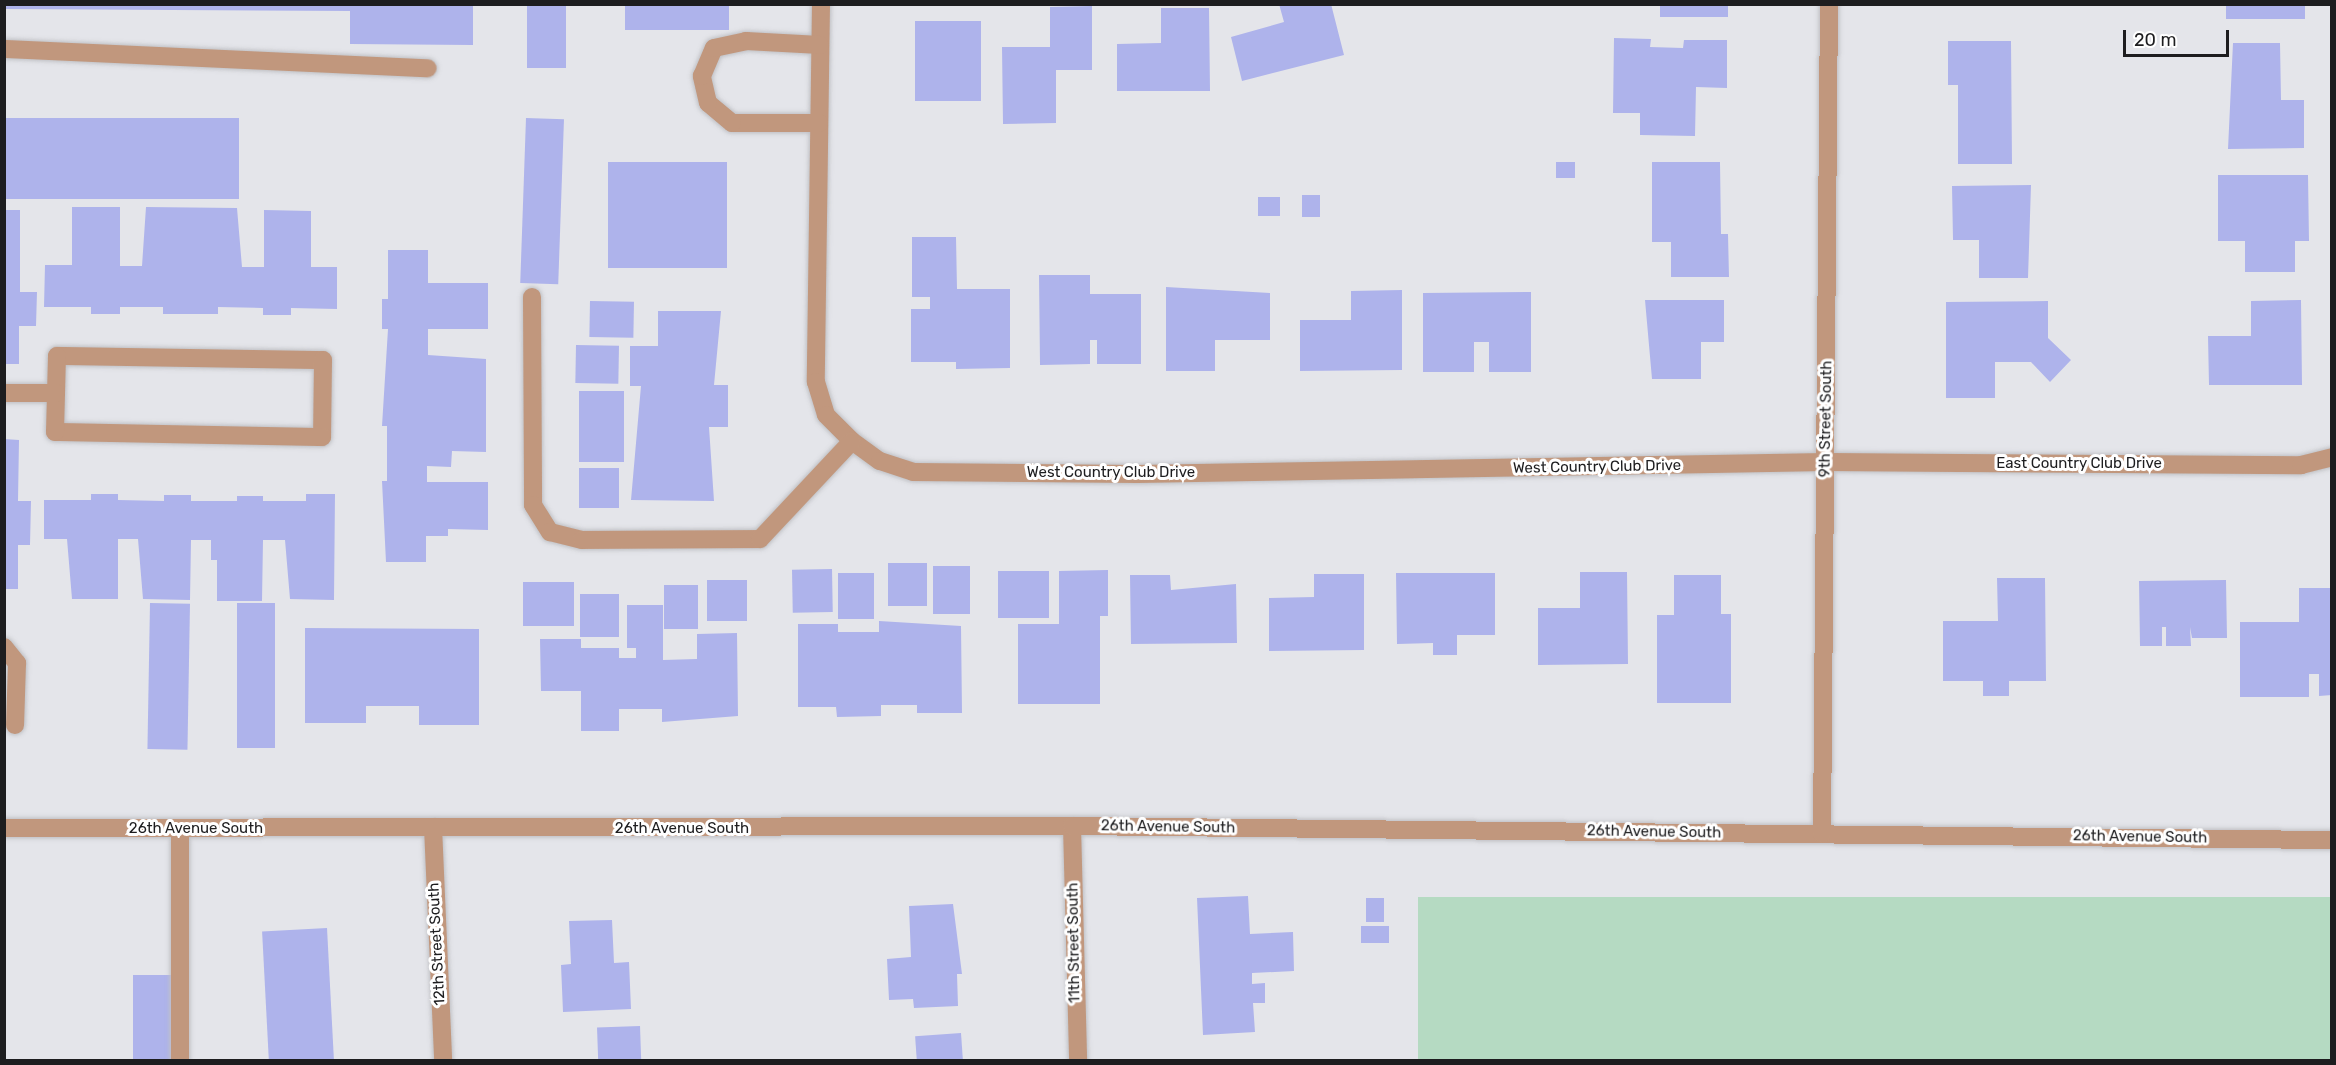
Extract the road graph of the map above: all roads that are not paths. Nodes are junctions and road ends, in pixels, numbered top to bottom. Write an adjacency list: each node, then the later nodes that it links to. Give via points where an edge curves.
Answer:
1 (821, 4): 3 (street, West Country Club Drive)
2 (1829, 4): 12 (street, 9th Street South)
3 (820, 45): 6 (street, West Country Club Drive); 6 (street, via 746,41 714,48 702,76 708,103 732,123)
4 (4, 49): 5 (street)
5 (428, 68)
6 (819, 123): 10 (street, West Country Club Drive, via 816,382 826,415)
7 (532, 297): 10 (street, via 533,505 550,532 582,540 760,539)
8 (4, 393): 9 (street)
9 (56, 393): 9 (street, via 55,432 322,437 323,360 57,356)
10 (852, 441): 12 (street, West Country Club Drive, via 880,461 913,472 1137,474)
11 (2331, 457): 12 (street, East Country Club Drive, via 2301,465)
12 (1826, 462): 19 (street, 9th Street South)
13 (4, 647): 14 (street, via 17,663)
14 (15, 725)
15 (1072, 826): 16 (street, 26th Avenue South); 19 (street, 26th Avenue South); 23 (street, 11th Street South)
16 (433, 827): 18 (street, 26th Avenue South); 22 (street, 12th Street South)
17 (4, 828): 18 (street, 26th Avenue South)
18 (180, 829): 21 (street)
19 (1822, 834): 20 (street, 26th Avenue South)
20 (2331, 840)
21 (180, 1060)
22 (443, 1060)
23 (1078, 1060)

